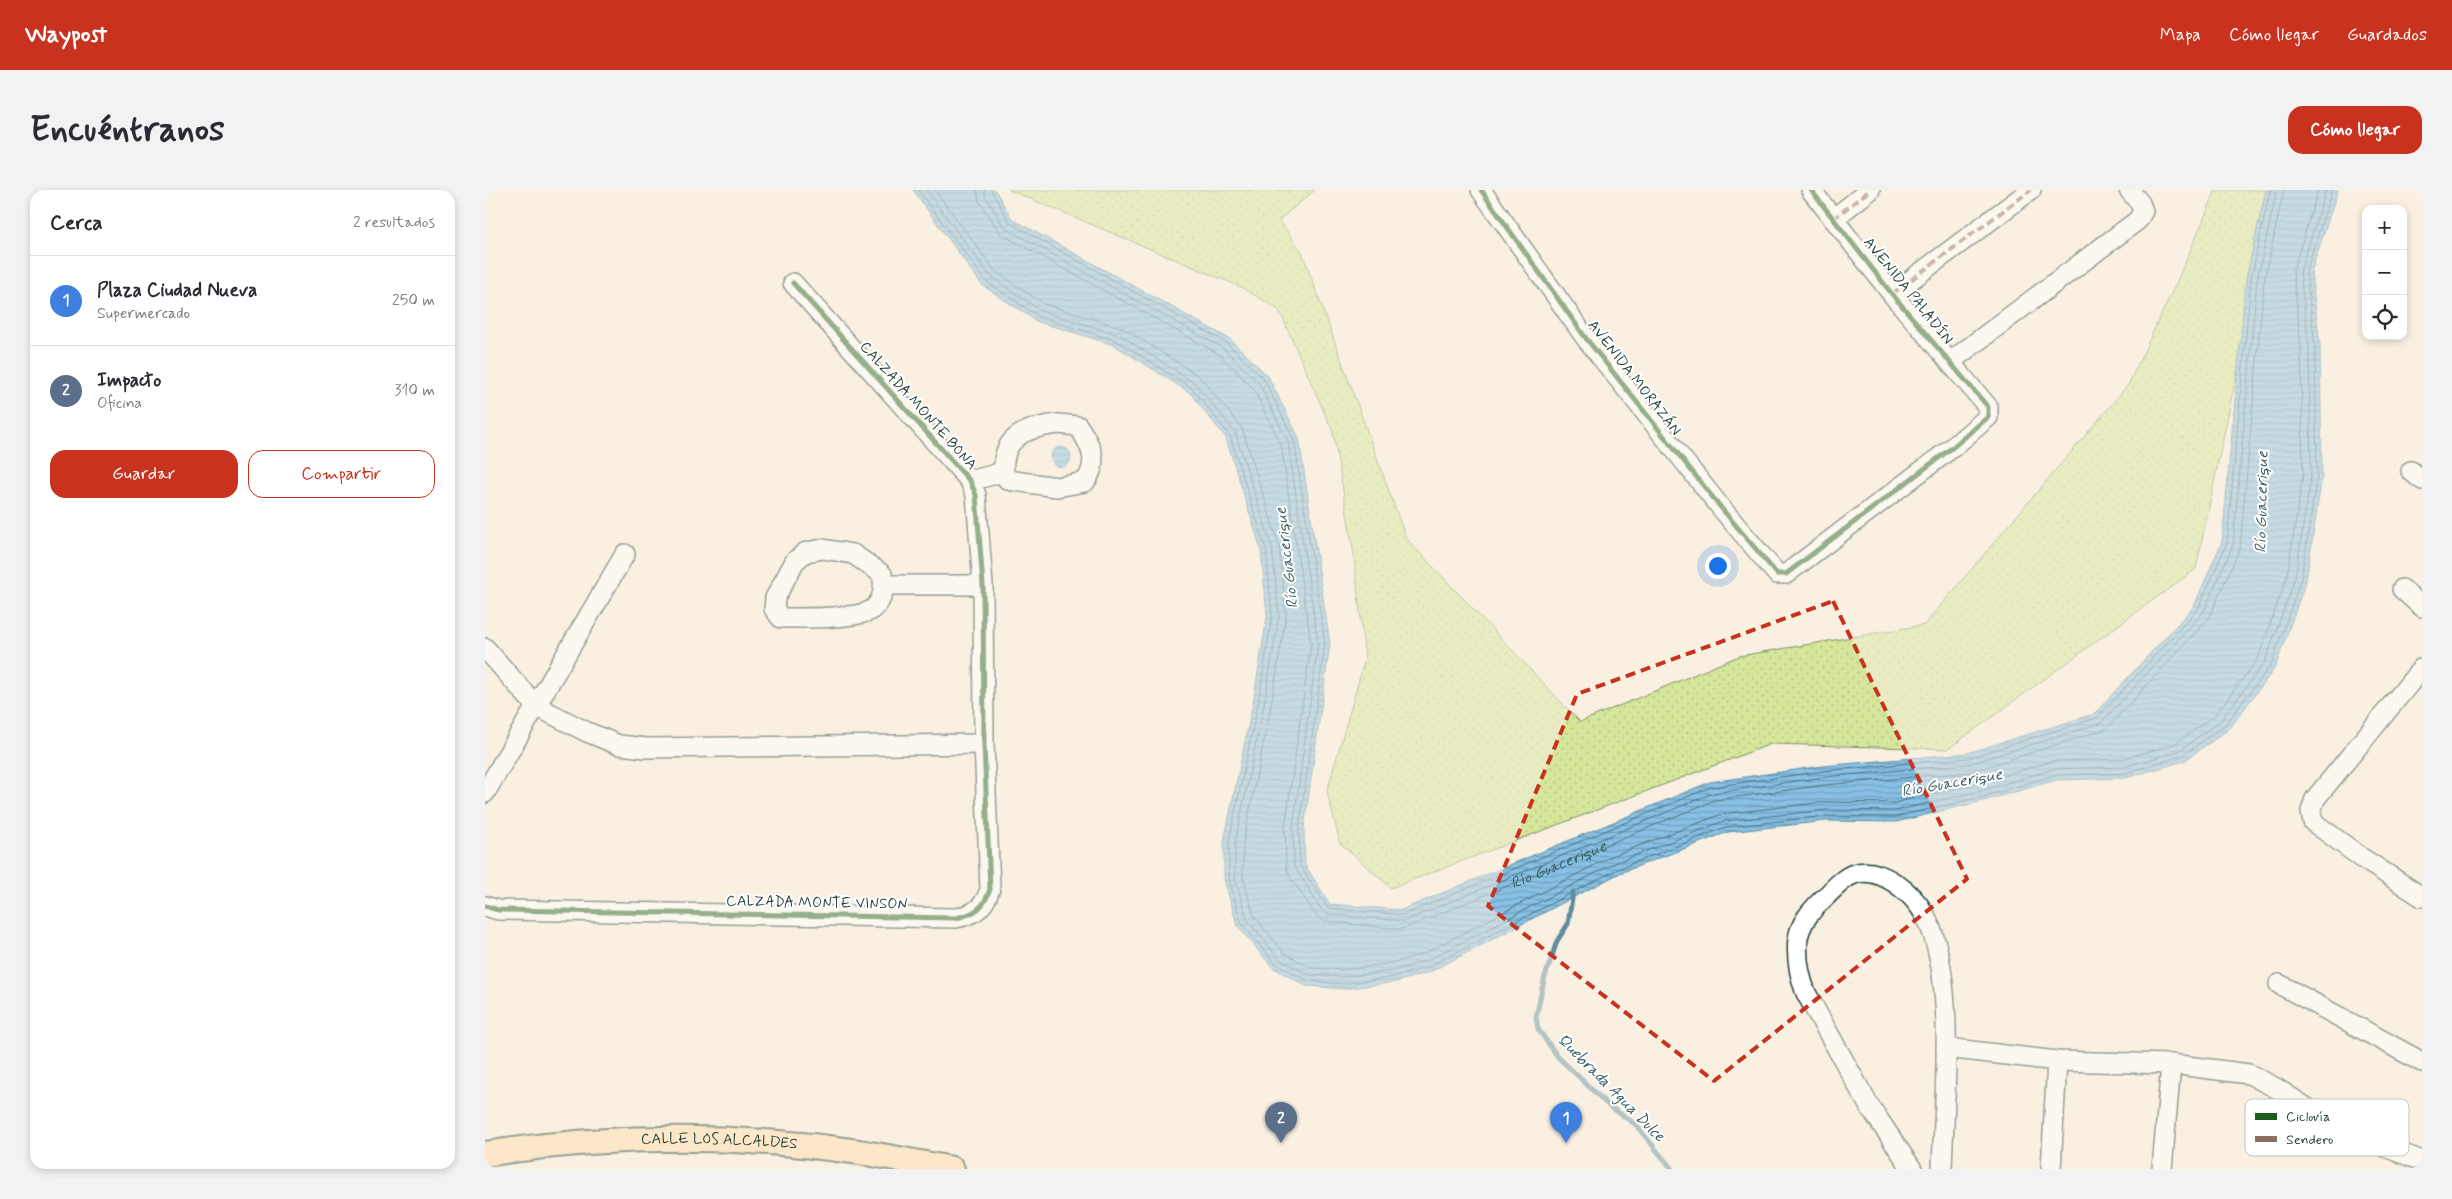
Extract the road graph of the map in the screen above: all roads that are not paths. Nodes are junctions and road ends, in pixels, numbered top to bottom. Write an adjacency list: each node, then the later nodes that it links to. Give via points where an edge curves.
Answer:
1 (1481, 190): 10 (street, AVENIDA MORAZÁN, via 1585,336 1777,574 1786,574 1953,447 1988,417)
2 (1811, 190): 6 (street, AVENIDA PALADÍN)
3 (1870, 190): 6 (street)
4 (2031, 190): 8 (street)
5 (2134, 196): 9 (street, via 2143,211 2137,220)
6 (1833, 219): 8 (street, AVENIDA PALADÍN)
7 (793, 283): 12 (street, CALZADA MONTE BONA)
8 (1892, 294): 9 (street, AVENIDA PALADÍN)
9 (1950, 362): 10 (street, AVENIDA PALADÍN)
10 (1988, 407)
11 (1003, 472): 11 (street, via 1008,480 1057,487 1085,482 1094,468 1092,454 1078,426 1058,424 1039,426 1016,436 1005,450); 12 (street)
12 (970, 481): 15 (street, CALZADA MONTE BONA, via 979,511)
13 (625, 554): 20 (street)
14 (884, 584): 14 (street, via 882,574 853,554 823,549 806,552 795,561 775,598 775,609 781,618 825,618 872,610 882,598); 15 (street)
15 (983, 585): 21 (street, CALZADA MONTE BONA)
16 (2402, 589): 17 (street)
17 (2422, 607)
18 (485, 648): 20 (street)
19 (2422, 668): 23 (street, via 2315,799 2311,811 2313,822)
20 (536, 706): 21 (street, via 603,739 619,745 646,748); 22 (street)
21 (985, 744): 24 (street, CALZADA MONTE VINSON, via 990,889 980,909 969,915 956,918 508,910)
22 (485, 793)
23 (2422, 897)
24 (485, 906)
25 (2279, 984): 28 (street)
26 (1946, 1048): 27 (street); 35 (street, via 1942,971 1925,914 1906,892 1885,877 1867,872 1853,874 1804,920 1799,937 1798,974 1868,1104); 36 (street)
27 (2057, 1061): 29 (street); 37 (street)
28 (2422, 1062)
29 (2171, 1064): 30 (street, via 2249,1074); 38 (street)
30 (2293, 1099)
31 (485, 1154): 34 (main road, CALLE LOS ALCALDES, via 627,1140 745,1141 858,1152)
32 (2407, 1156): 33 (street)
33 (2422, 1162)
34 (952, 1169)
35 (1912, 1169)
36 (1942, 1169)
37 (2051, 1169)
38 (2162, 1169)

